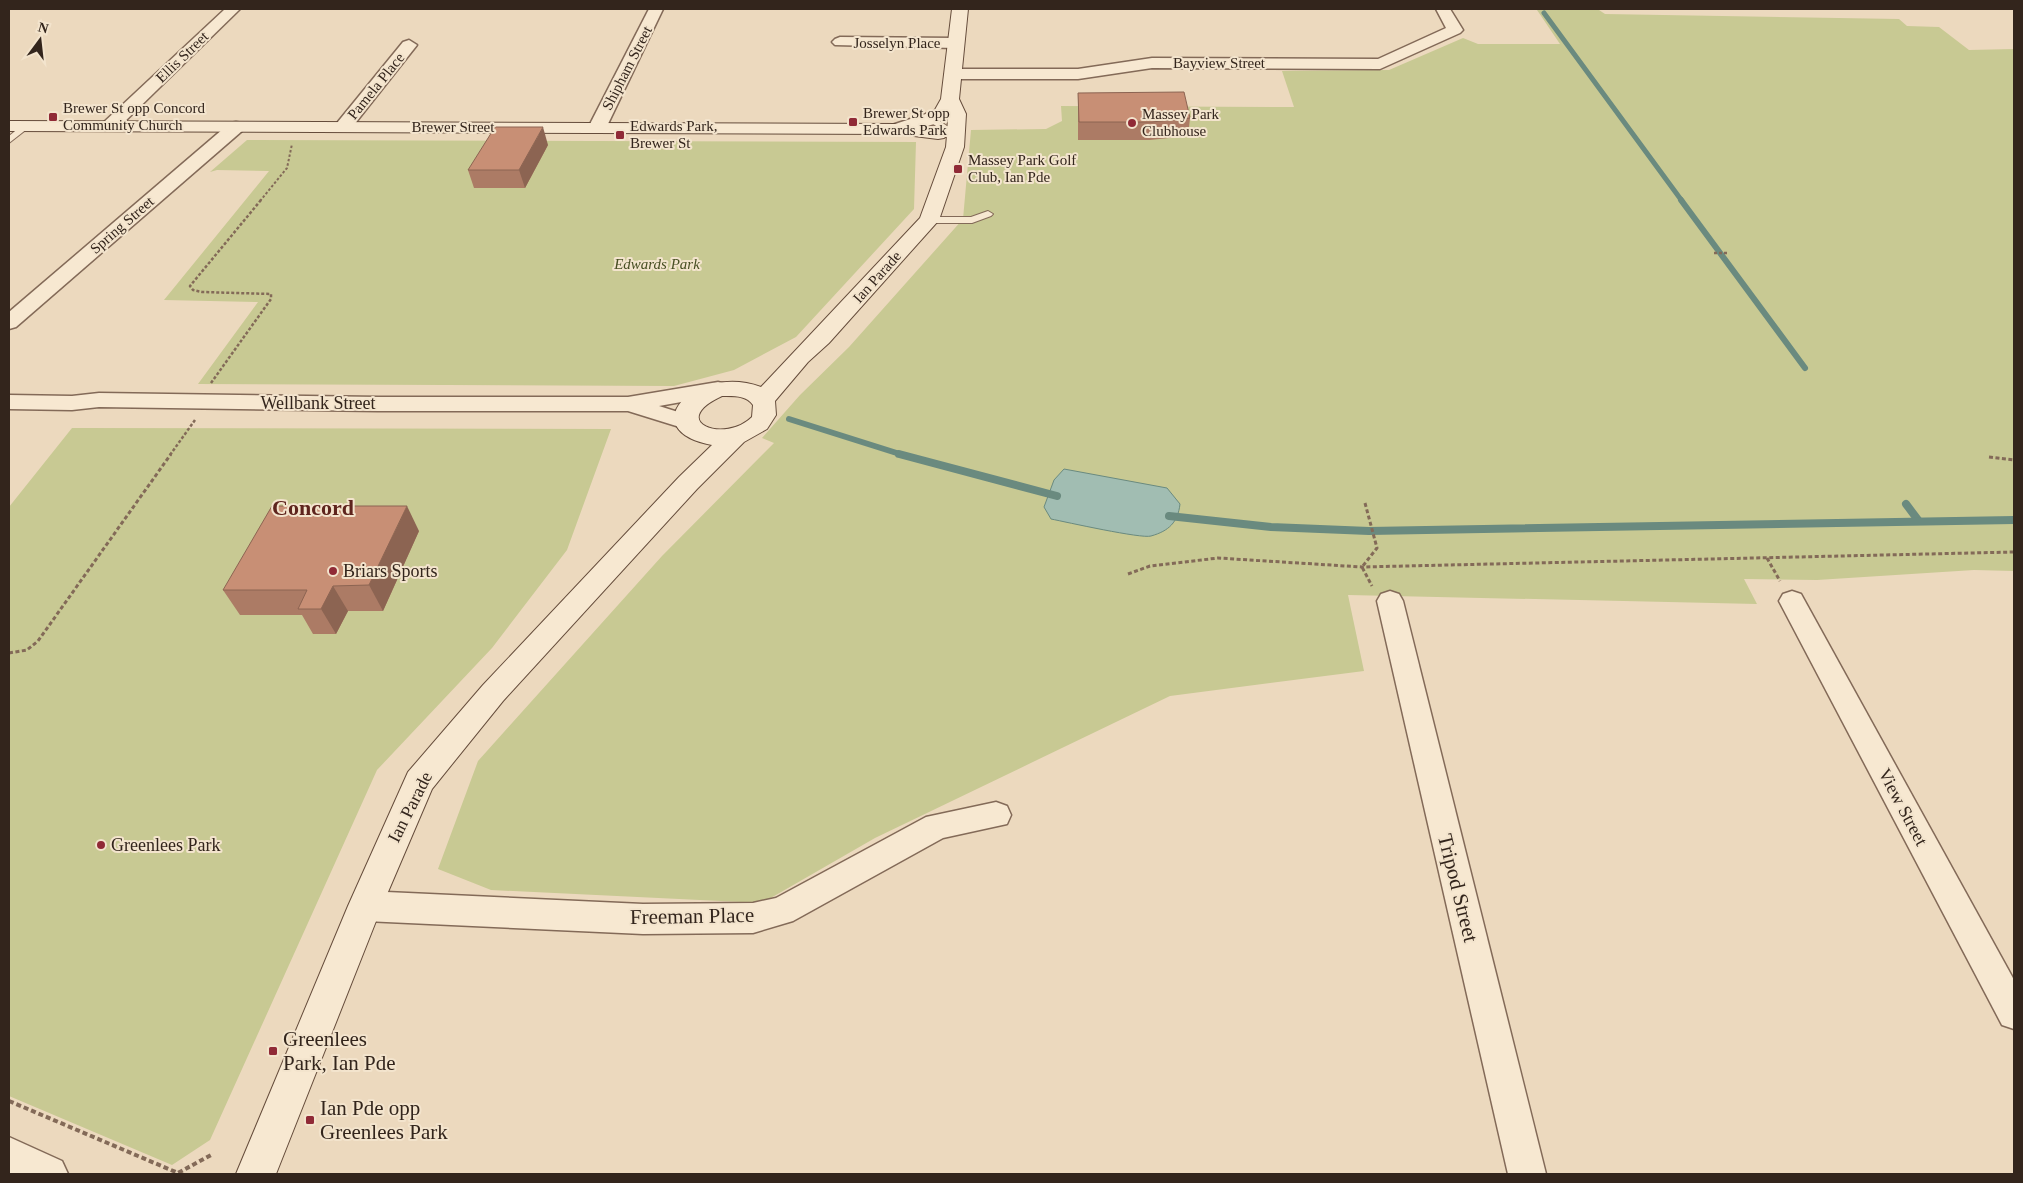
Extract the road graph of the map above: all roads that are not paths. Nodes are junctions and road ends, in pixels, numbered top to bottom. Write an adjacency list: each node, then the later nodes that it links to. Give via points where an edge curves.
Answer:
1 (233, 9): 12 (street, Ellis Street)
2 (656, 9): 15 (street, Shipham Street)
3 (1443, 9): 8 (street, Bayview Street, via 1455,30 1380,64 1152,63 1078,74)
4 (958, 10): 6 (main road, Ian Parade)
5 (840, 42): 6 (street, Josselyn Place)
6 (955, 43): 8 (main road, Ian Parade)
7 (409, 45): 14 (street, Pamela Place)
8 (953, 74): 9 (main road, Ian Parade)
9 (945, 122): 15 (main road, Brewer Street, via 898,129); 18 (main road, Ian Parade, via 955,147)
10 (9, 126): 11 (main road, Brewer Street)
11 (28, 126): 12 (main road, Brewer Street); 16 (lane)
12 (110, 126): 13 (main road, Brewer Street)
13 (236, 127): 14 (main road, Brewer Street); 19 (street, Spring Street)
14 (343, 127): 15 (main road, Brewer Street)
15 (597, 128)
16 (9, 140)
17 (988, 214): 18 (lane, via 972,220)
18 (929, 220): 20 (main road, Ian Parade)
19 (9, 323)
20 (800, 357): 21 (main road, Ian Parade); 22 (main road, Ian Parade)
21 (723, 389): 22 (main road, via 749,391); 24 (street, Wellbank Street); 25 (main road, via 696,399 689,406 686,414)
22 (763, 400): 26 (main road, via 766,408 761,421 748,432)
23 (9, 402): 24 (street, Wellbank Street)
24 (628, 404): 25 (street, Wellbank Street)
25 (692, 428): 26 (main road, via 716,438); 27 (main road)
26 (736, 436): 27 (main road, Ian Parade)
27 (688, 483): 31 (main road, Ian Parade, via 493,693 419,781)
28 (1390, 601): 36 (street, Tripod Street)
29 (1792, 601): 32 (street, View Street)
30 (996, 815): 31 (street, Freeman Place, via 937,826 782,911 753,918 643,919)
31 (365, 906): 35 (main road, Ian Parade)
32 (2014, 1013)
33 (9, 1156): 34 (street)
34 (49, 1174)
35 (256, 1174)
36 (1527, 1174)

